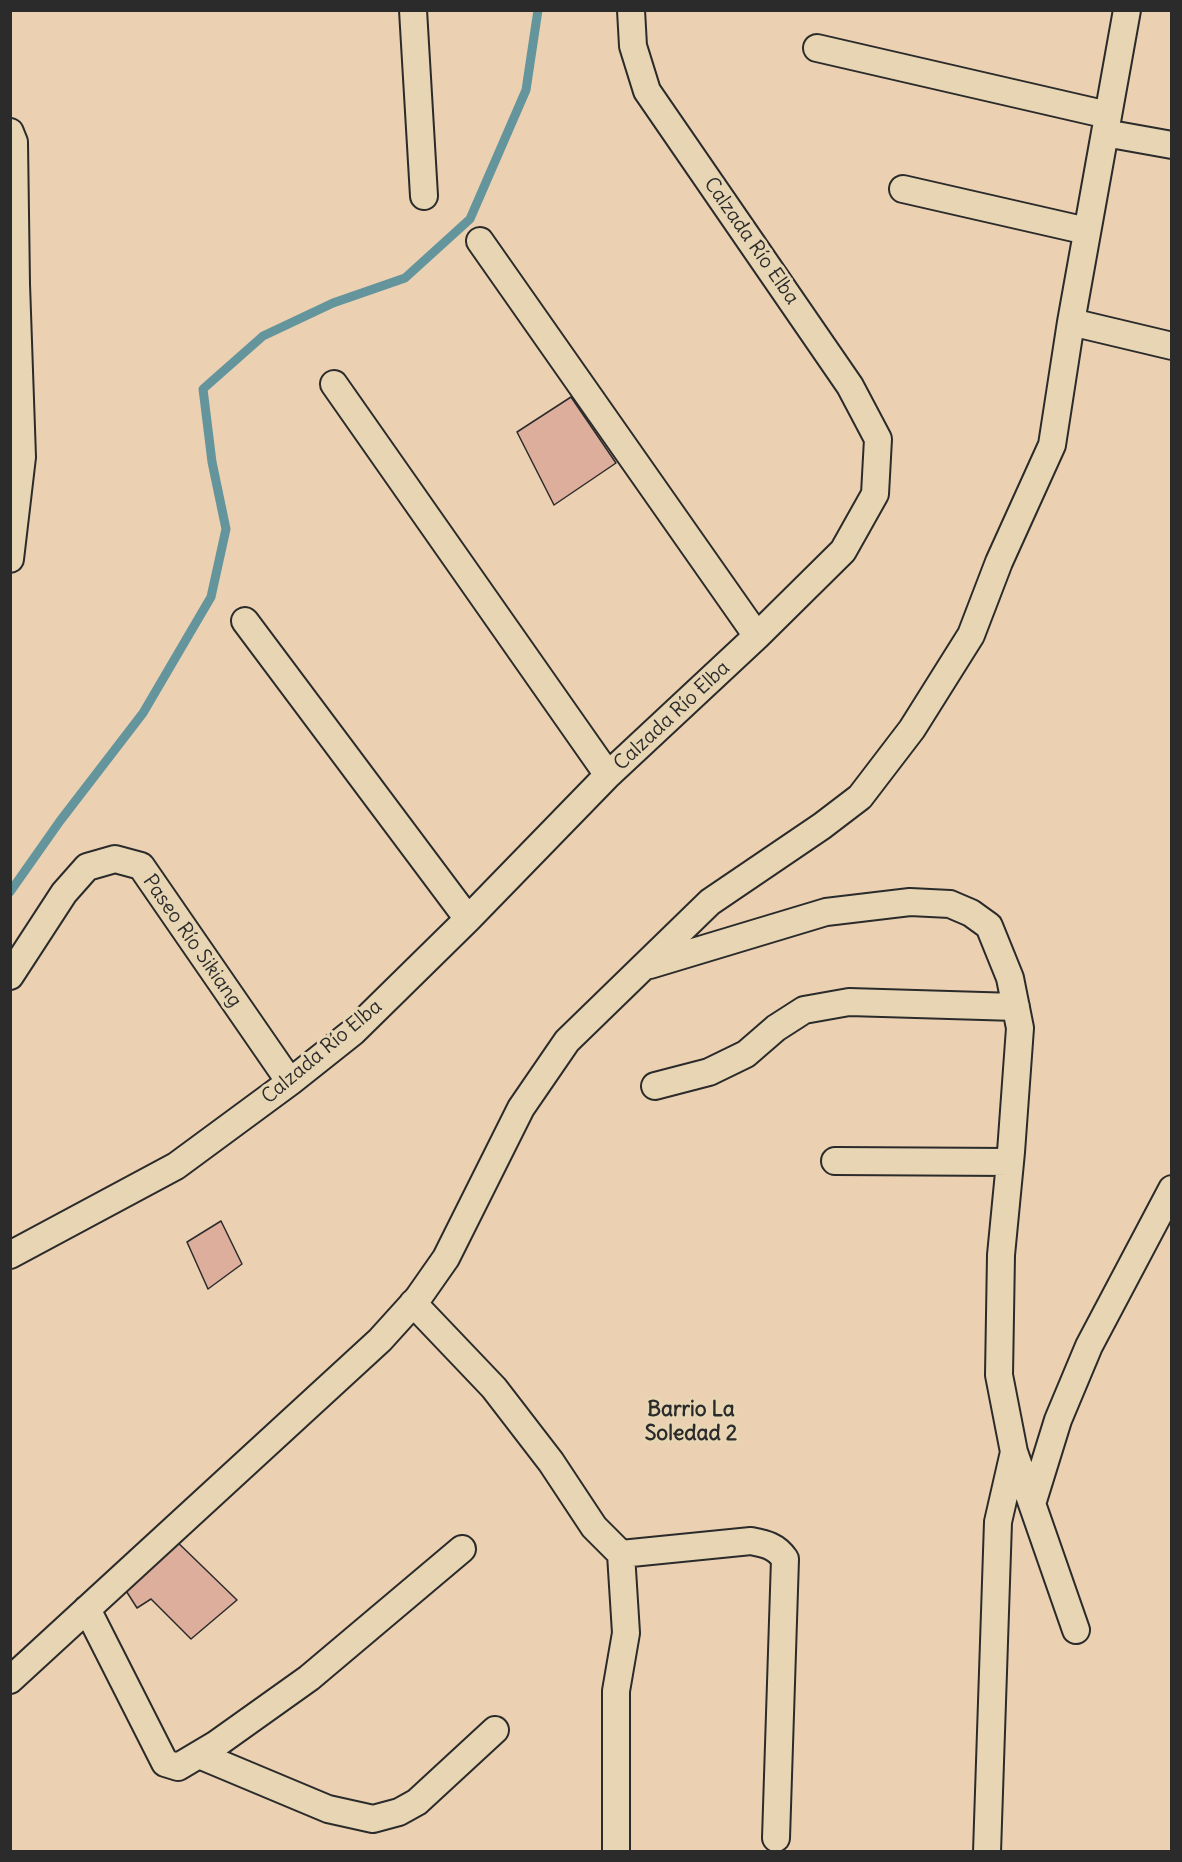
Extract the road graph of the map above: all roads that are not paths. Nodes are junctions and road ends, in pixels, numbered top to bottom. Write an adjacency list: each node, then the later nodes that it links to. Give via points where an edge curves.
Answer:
1 (413, 10): 9 (street)
2 (631, 10): 17 (street, Calzada Río Elba, via 633,46 647,91 850,386 878,439 875,494 843,551)
3 (1127, 10): 5 (street)
4 (817, 48): 5 (street)
5 (1107, 124): 7 (street); 10 (street)
6 (10, 132): 15 (street, via 14,142 22,458)
7 (1172, 145)
8 (903, 189): 10 (street)
9 (424, 196)
10 (1087, 231): 12 (street)
11 (480, 242): 17 (street)
12 (1071, 322): 13 (street); 20 (street, via 1052,445 971,635 912,729 860,797 710,902)
13 (1172, 346)
14 (334, 384): 18 (street)
15 (10, 560)
16 (246, 621): 19 (street)
17 (757, 636): 18 (street, Calzada Río Elba)
18 (608, 775): 19 (street, Calzada Río Elba)
19 (468, 919): 23 (street, Calzada Río Elba, via 352,1032)
20 (646, 966): 22 (street, via 826,912 910,902 950,904 988,926 1010,978); 29 (street, via 567,1041 521,1108 446,1258)
21 (10, 976): 23 (street, Paseo Río Sikiang, via 64,893 87,867 115,859 141,866)
22 (1016, 1007): 24 (street, via 849,1002 804,1010 746,1054 709,1072); 26 (street, via 1020,1028)
23 (290, 1082): 28 (street, Calzada Río Elba, via 176,1166)
24 (655, 1086)
25 (835, 1161): 26 (street)
26 (1010, 1162): 30 (street, via 1001,1255 999,1375)
27 (1172, 1189): 31 (street, via 1089,1346 1058,1420)
28 (10, 1255)
29 (413, 1303): 33 (street, via 494,1388 551,1462 594,1527); 34 (street, via 380,1340)
30 (1014, 1452): 31 (street); 41 (street, via 998,1522)
31 (1032, 1504): 35 (street)
32 (462, 1549): 38 (street, via 309,1678)
33 (621, 1554): 39 (street, via 751,1541 768,1544 785,1559); 40 (street, via 626,1633 616,1691)
34 (87, 1609): 36 (street); 38 (street, via 165,1763 178,1767)
35 (1076, 1630)
36 (10, 1680)
37 (495, 1730): 38 (street, via 417,1802 373,1820 328,1809)
38 (199, 1755)
39 (776, 1838)
40 (616, 1851)
41 (987, 1851)

